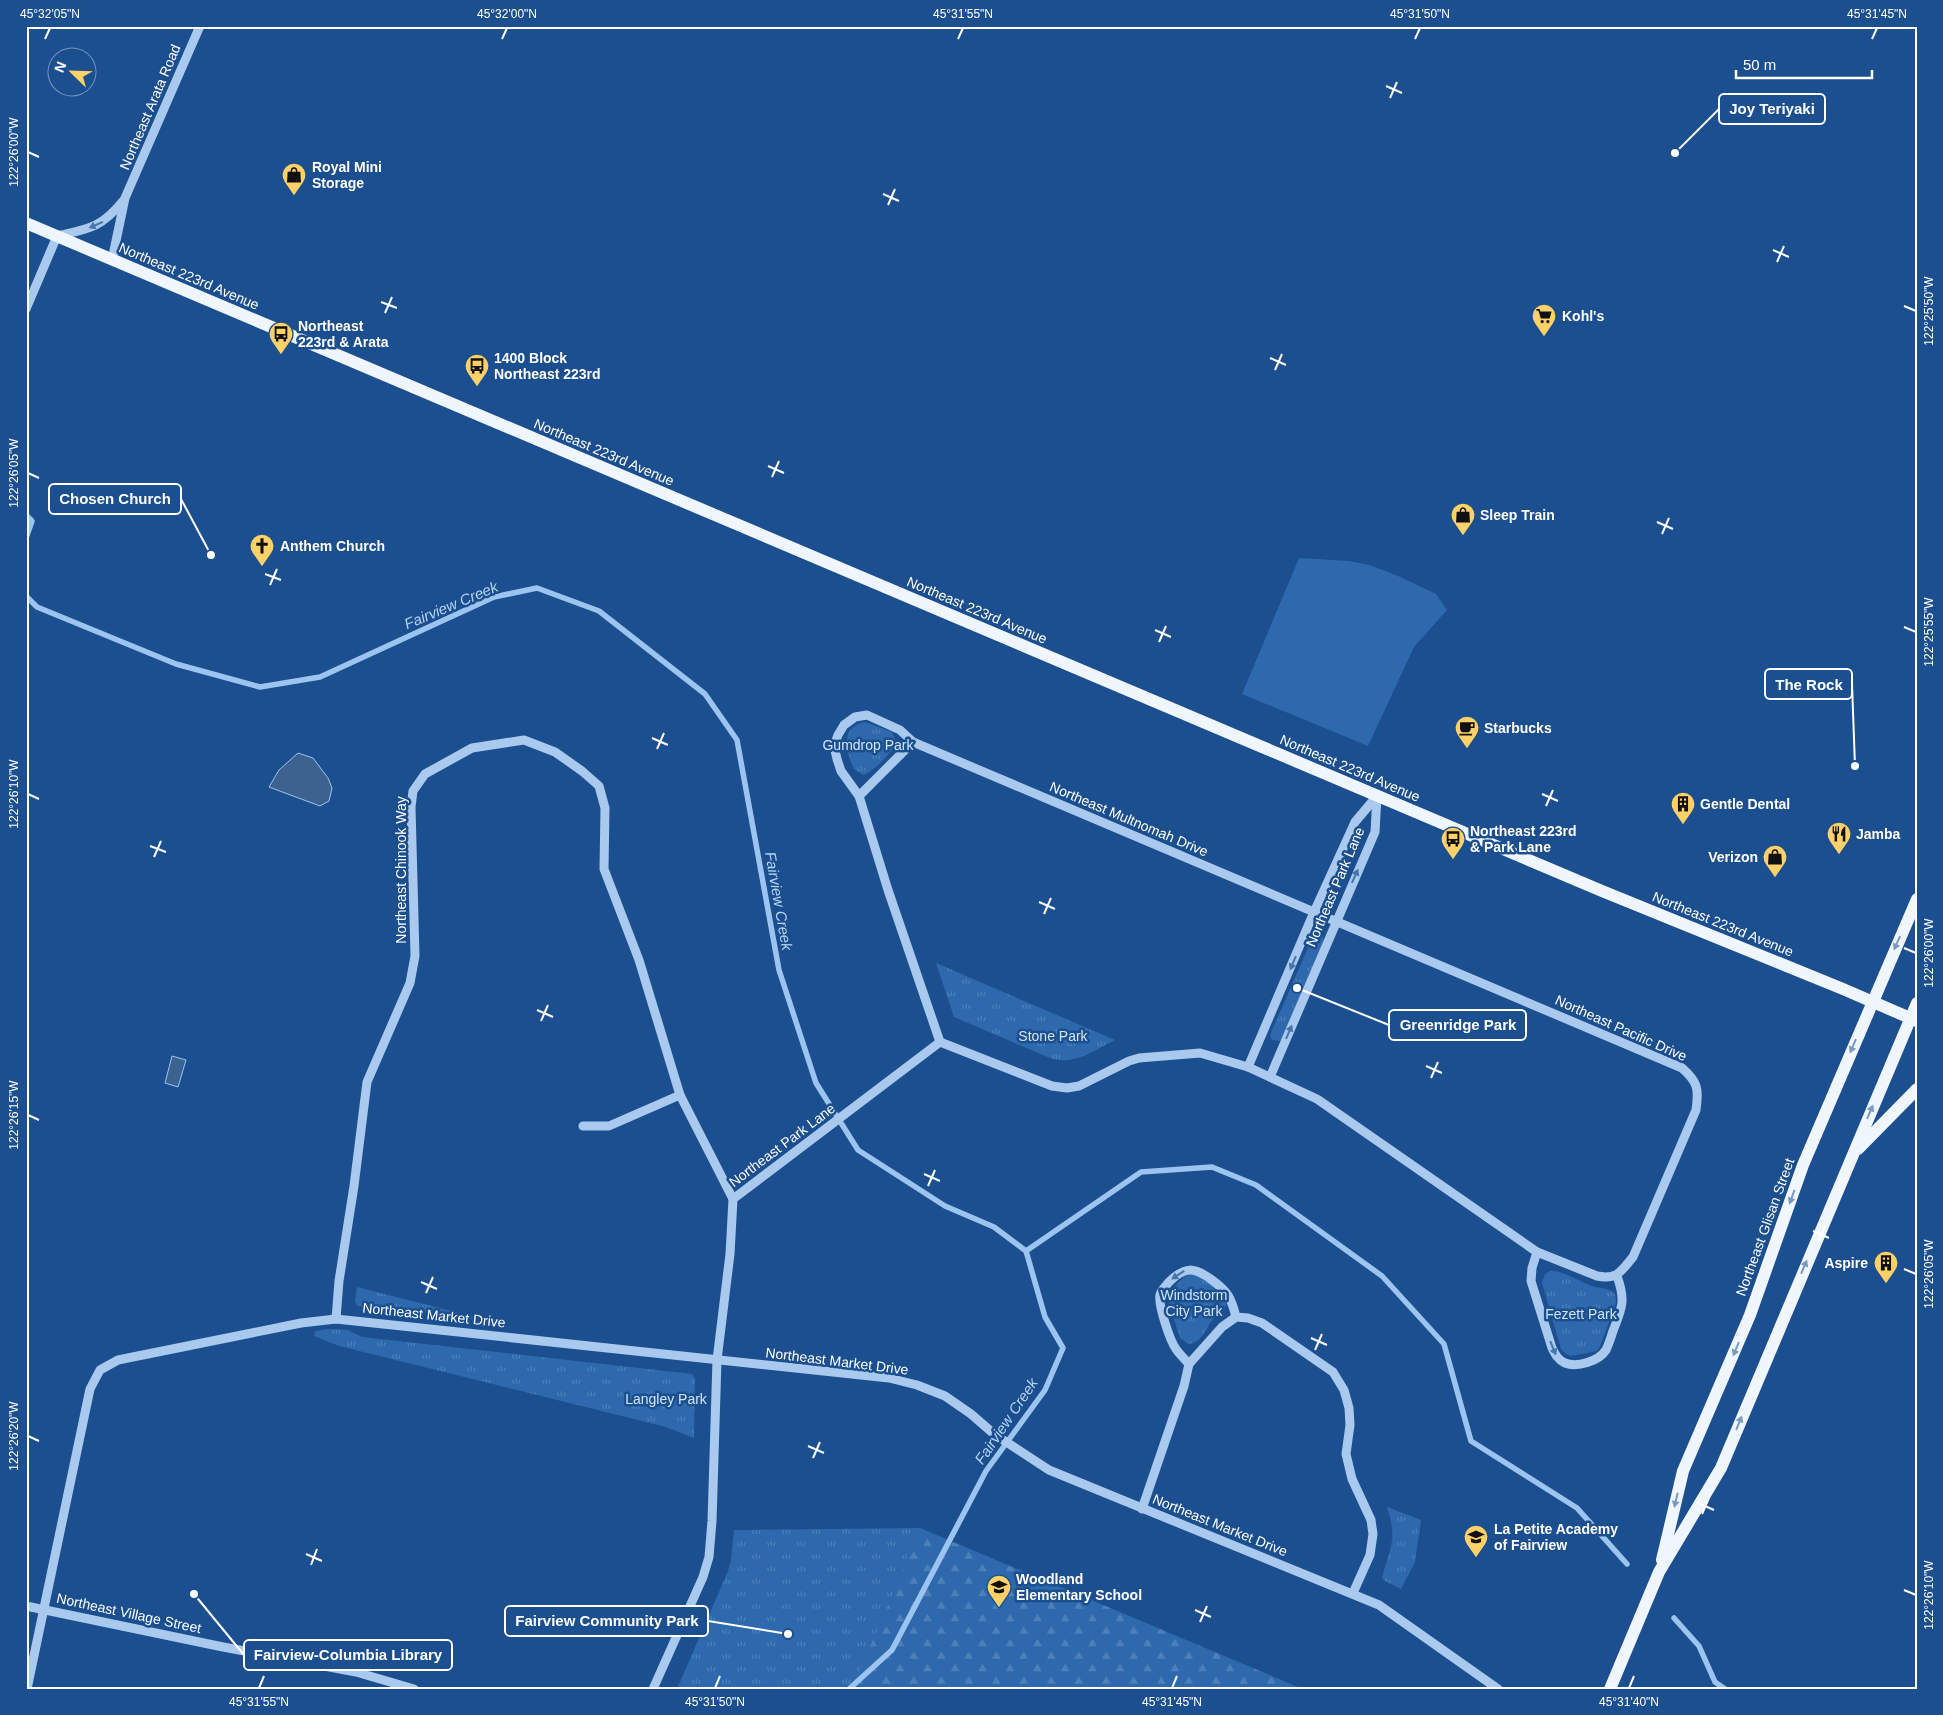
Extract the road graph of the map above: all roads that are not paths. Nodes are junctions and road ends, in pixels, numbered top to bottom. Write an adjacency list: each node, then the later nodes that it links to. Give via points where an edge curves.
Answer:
1 (200, 26): 2 (street, Northeast Arata Road)
2 (125, 198): 4 (street, Northeast Arata Road, one-way to 4, via 102,222); 5 (street, Northeast Arata Road)
3 (26, 223): 4 (main road, Northeast 223rd Avenue)
4 (57, 236): 5 (main road, Northeast 223rd Avenue); 6 (street)
5 (112, 260): 9 (main road, Northeast 223rd Avenue)
6 (26, 309)
7 (912, 742): 8 (street); 8 (street, Northeast Multnomah Drive, via 900,730 867,715 855,717 844,725 834,746 841,771); 11 (street, Northeast Multnomah Drive)
8 (859, 796): 16 (street, Northeast Multnomah Drive)
9 (1377, 796): 11 (street, Northeast Park Lane, via 1355,822); 12 (street, Northeast Park Lane, one-way to 9, via 1375,832); 13 (main road, Northeast 223rd Avenue)
10 (1917, 898): 13 (main road, Northeast Glisan Street, one-way to 13)
11 (1314, 912): 12 (street, Northeast Multnomah Drive); 17 (street, Northeast Park Lane, one-way to 17)
12 (1336, 920): 18 (street, Northeast Park Lane, one-way to 12); 25 (street, Northeast Pacific Drive, via 1682,1068 1693,1078 1698,1093 1696,1110 1633,1257)
13 (1872, 1001): 15 (main road, Northeast 223rd Avenue); 31 (main road, Northeast Glisan Street, one-way to 31, via 1803,1165 1750,1315 1683,1471)
14 (1917, 1003): 15 (main road, Northeast Glisan Street)
15 (1914, 1019): 22 (main road, Northeast Glisan Street, one-way to 15)
16 (940, 1042): 17 (street, via 1052,1086 1067,1088 1079,1086 1140,1058 1200,1053); 23 (street, Northeast Park Lane)
17 (1248, 1068): 18 (street)
18 (1270, 1077): 24 (street, via 1317,1099)
19 (1917, 1088): 22 (main road)
20 (680, 1095): 21 (street, via 610,1126); 23 (street, Northeast Chinook Way); 27 (street, Northeast Chinook Way, via 639,960 604,869 604,808 599,786 555,752 524,740 472,748 425,774 413,791 411,807 415,956 410,983 367,1082)
21 (583, 1126)
22 (1851, 1157): 31 (main road, Northeast Glisan Street, one-way to 22, via 1720,1468)
23 (733, 1199): 28 (street, Northeast Park Lane)
24 (1537, 1252): 25 (street, via 1597,1276); 25 (street, one-way to 25, via 1531,1281 1552,1348 1564,1363 1575,1365 1597,1359 1606,1350 1622,1306 1623,1291)
25 (1617, 1276)
26 (1236, 1317): 29 (street, via 1222,1327); 29 (street, one-way to 29, via 1228,1294 1201,1273 1191,1269 1176,1276 1160,1294 1160,1305 1175,1348); 32 (street, via 1262,1323 1333,1372 1344,1390 1350,1426 1346,1454 1352,1478 1371,1520 1373,1534 1370,1555)
27 (336, 1318): 28 (street, Northeast Market Drive); 34 (street, via 118,1360 100,1370 90,1390)
28 (717, 1360): 30 (street, Northeast Market Drive, via 889,1378 918,1385 945,1396 994,1434 1049,1470); 37 (street, Northeast Park Lane, via 709,1557)
29 (1189, 1364): 30 (street)
30 (1142, 1509): 32 (street, Northeast Market Drive)
31 (1659, 1572): 39 (main road, Northeast Glisan Street)
32 (1353, 1593): 38 (street, Northeast Market Drive, via 1380,1605)
33 (26, 1606): 34 (street, Northeast Village Street)
34 (43, 1610): 35 (street); 36 (street, Northeast Village Street, via 356,1672)
35 (27, 1689)
36 (414, 1689)
37 (653, 1689)
38 (1498, 1689)
39 (1610, 1689)

